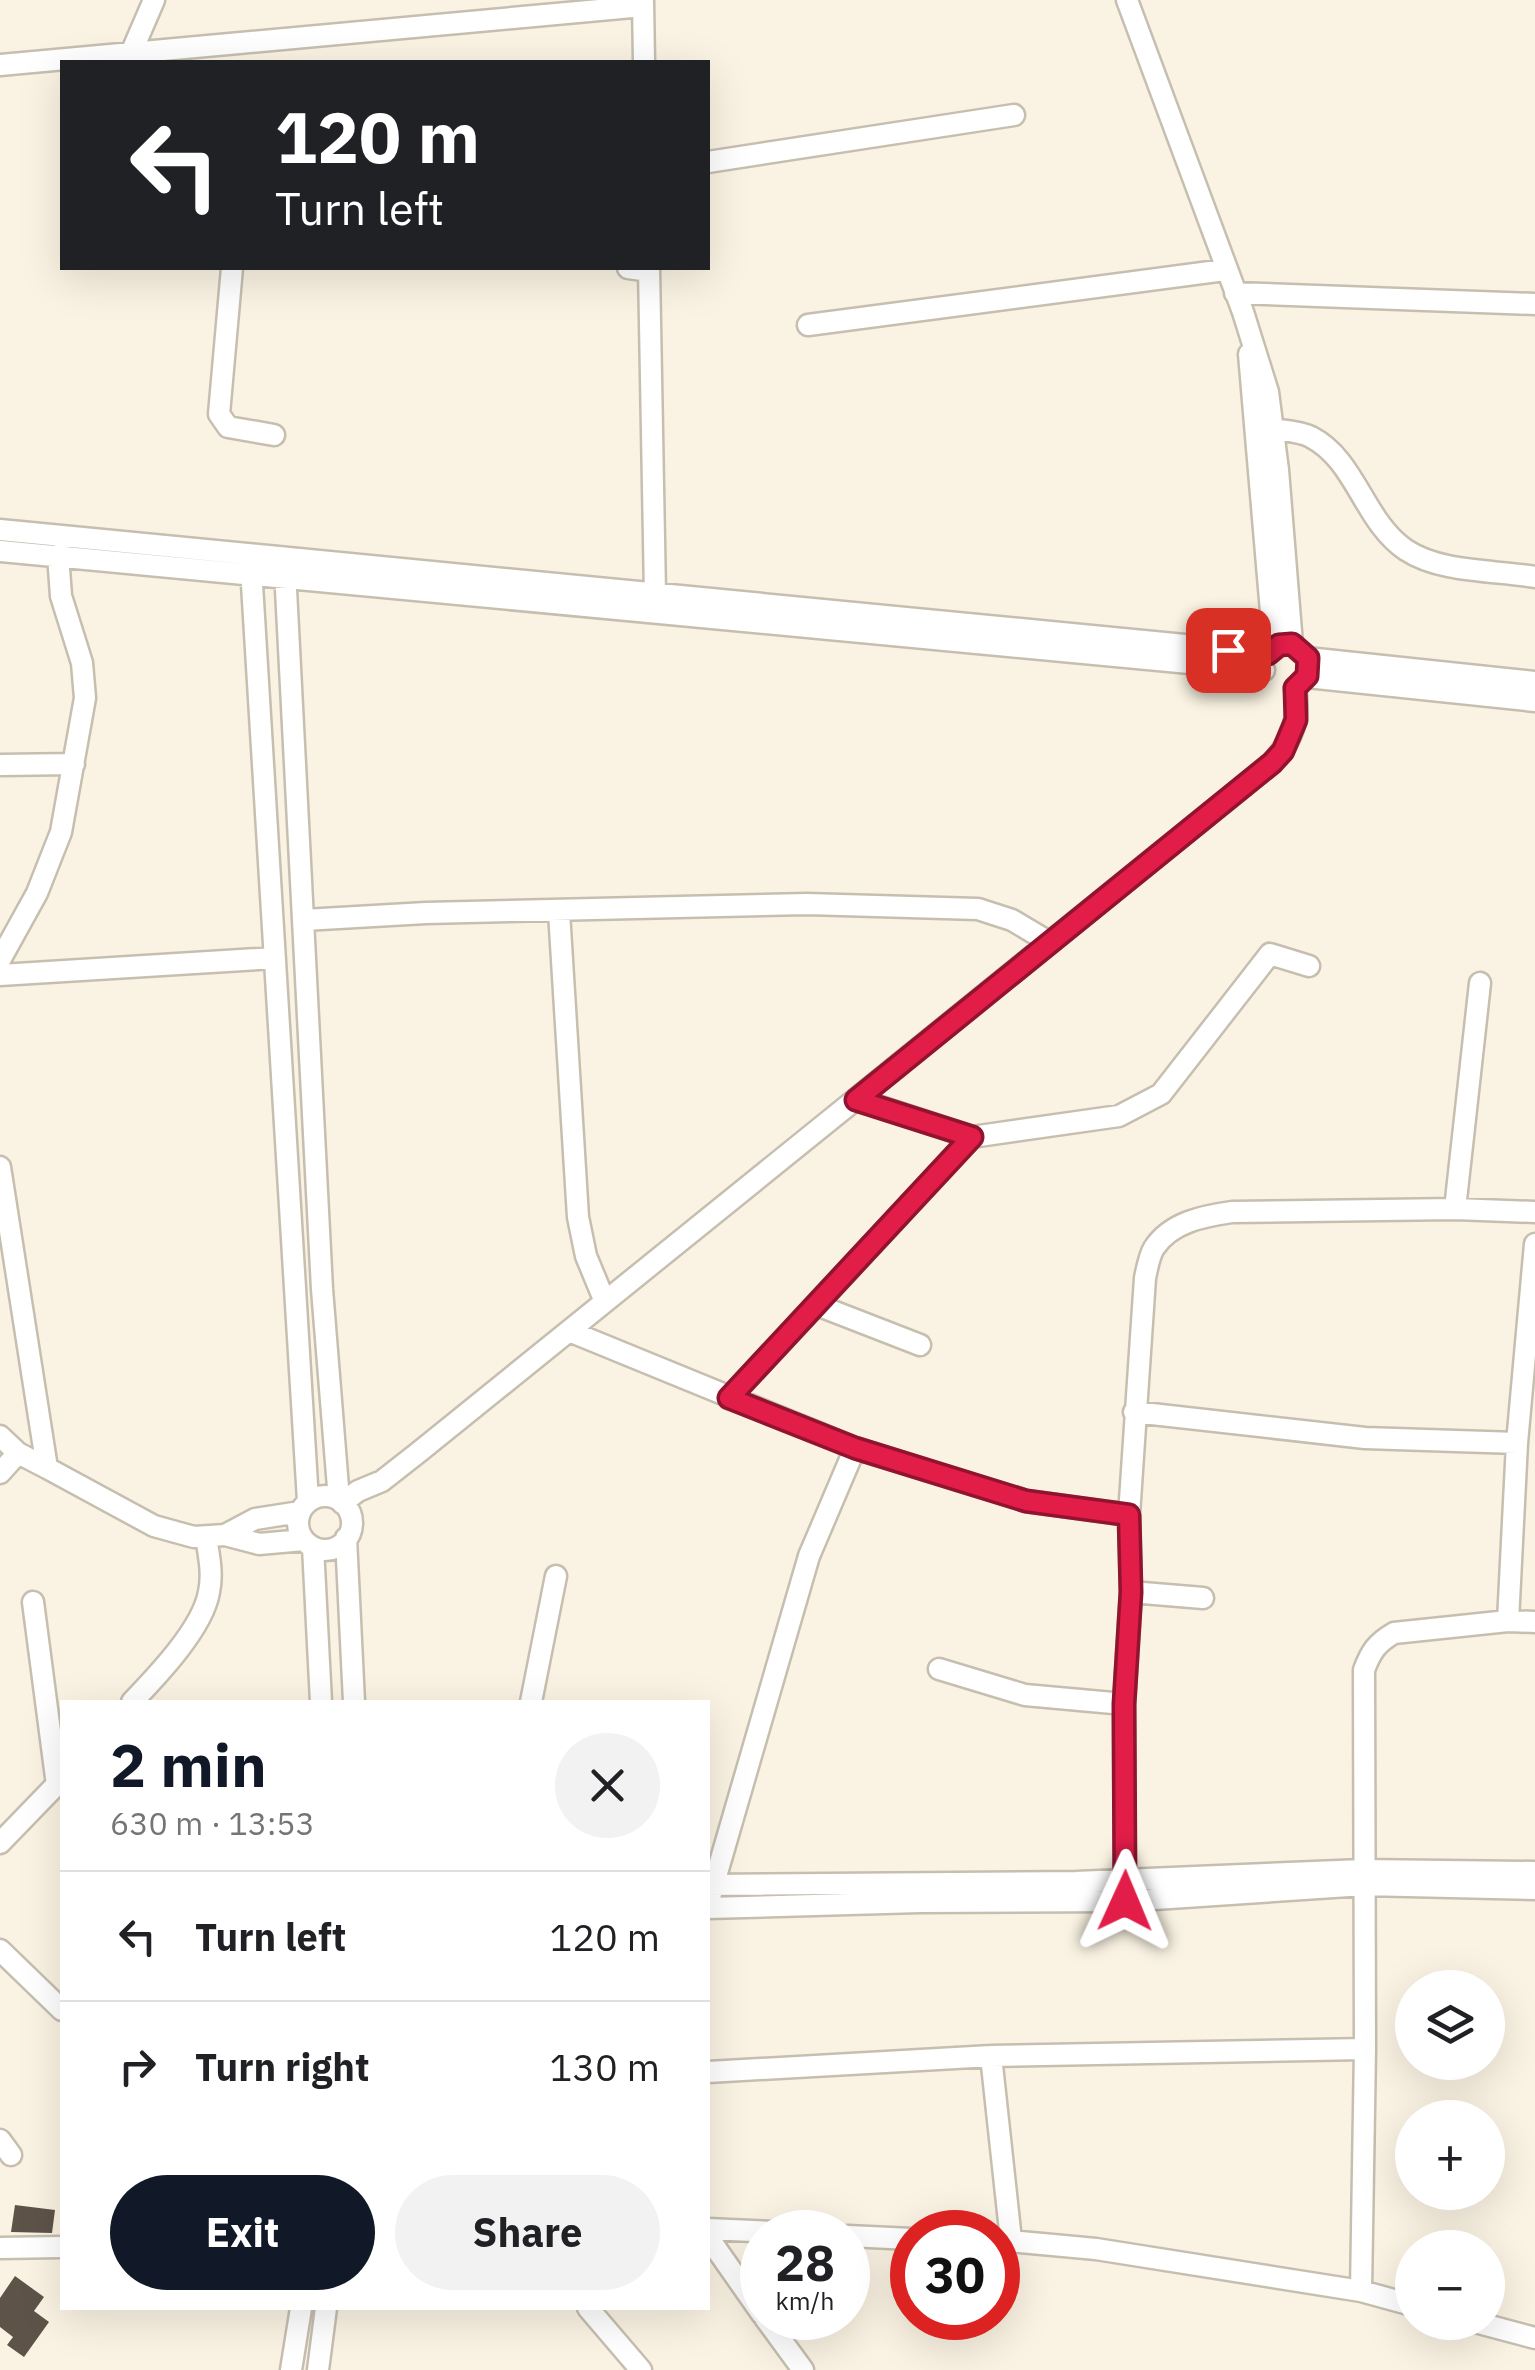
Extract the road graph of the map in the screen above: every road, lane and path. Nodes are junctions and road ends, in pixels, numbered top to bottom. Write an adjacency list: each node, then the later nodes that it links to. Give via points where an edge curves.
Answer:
1 (154, 0): 5 (street)
2 (1127, 0): 12 (street)
3 (643, 3): 4 (street); 6 (street)
4 (542, 7): 5 (street)
5 (132, 51): 7 (street)
6 (644, 60)
7 (0, 65)
8 (1014, 115): 9 (street)
9 (710, 162)
10 (232, 270): 18 (street, via 218,414 228,427)
11 (642, 270): 25 (street)
12 (1226, 270): 13 (street); 15 (street)
13 (1235, 293): 14 (street); 16 (street)
14 (1535, 304)
15 (808, 325)
16 (1248, 327): 17 (street); 26 (street)
17 (1273, 429): 24 (street, via 1323,444 1402,548 1440,562); 26 (street)
18 (274, 435)
19 (0, 530): 22 (street)
20 (0, 551): 21 (street)
21 (58, 556): 22 (street); 29 (street, via 61,596 84,680)
22 (251, 566): 23 (street); 34 (street)
23 (285, 569): 25 (street); 26 (street); 32 (street)
24 (1535, 577)
25 (655, 594): 26 (street)
26 (1287, 662): 27 (street); 28 (street); 33 (street, via 1296,720 1283,751)
27 (1535, 682)
28 (1535, 701)
29 (74, 764): 30 (street); 35 (street, via 61,832)
30 (0, 765)
31 (559, 912): 32 (street); 33 (street, via 807,904 978,909); 45 (street, via 578,1217)
32 (304, 920): 59 (street, via 322,1288)
33 (1049, 942): 39 (street)
34 (274, 958): 37 (street); 57 (street)
35 (0, 960)
36 (1309, 966): 40 (street, via 1270,954 1160,1094 1119,1116)
37 (0, 975)
38 (1480, 983): 42 (street)
39 (856, 1100): 40 (street); 45 (street)
40 (972, 1137): 46 (street)
41 (0, 1167): 55 (street)
42 (1456, 1209): 43 (street); 50 (street, via 1232,1212 1172,1230 1153,1248 1145,1278)
43 (1535, 1212)
44 (1535, 1244): 52 (street)
45 (605, 1302): 47 (street)
46 (817, 1305): 48 (street); 49 (street)
47 (569, 1332): 49 (street); 59 (street, via 382,1480 368,1504)
48 (920, 1345)
49 (729, 1398): 53 (street)
50 (1134, 1412): 52 (street, via 1365,1438); 58 (street)
51 (0, 1436): 54 (street)
52 (1517, 1443): 66 (street)
53 (855, 1448): 58 (street, via 1026,1501); 79 (street, via 809,1556)
54 (18, 1453): 55 (street); 56 (street)
55 (47, 1468): 60 (street, via 154,1526)
56 (0, 1473)
57 (304, 1507): 59 (street, via 320,1496); 60 (street); 61 (street, via 299,1531)
58 (1129, 1515): 63 (street)
59 (345, 1516): 61 (street, via 331,1549); 71 (street)
60 (215, 1536): 61 (street); 69 (street, via 209,1596 195,1625)
61 (308, 1543): 70 (street)
62 (556, 1576): 72 (street)
63 (1131, 1592): 64 (street); 73 (street)
64 (1203, 1598)
65 (33, 1602): 74 (street)
66 (1508, 1621): 67 (street); 77 (street, via 1394,1633 1370,1652 1363,1687)
67 (1535, 1622)
68 (940, 1669): 73 (street, via 1025,1695)
69 (134, 1700)
70 (321, 1700)
71 (354, 1700)
72 (532, 1700)
73 (1124, 1704): 78 (street)
74 (60, 1782): 75 (street)
75 (0, 1842)
76 (1535, 1872): 77 (street)
77 (1363, 1878): 78 (street); 80 (street); 81 (street); 85 (street)
78 (1126, 1879): 79 (street); 81 (street)
79 (710, 1885)
80 (1535, 1889)
81 (1125, 1901): 82 (street)
82 (710, 1908)
83 (0, 1950): 84 (street)
84 (60, 2008)
85 (1365, 2049): 86 (street); 96 (street)
86 (991, 2056): 87 (street); 88 (street)
87 (710, 2072)
88 (1002, 2210)
89 (710, 2230): 90 (street)
90 (740, 2231)
91 (710, 2240): 95 (street)
92 (1020, 2242): 96 (street)
93 (60, 2247): 94 (street)
94 (0, 2248)
95 (740, 2282)
96 (1362, 2291): 97 (street)
97 (1395, 2300)
98 (301, 2310): 104 (street)
99 (326, 2310): 105 (street)
100 (590, 2310): 106 (street)
101 (1505, 2330): 102 (street)
102 (1535, 2338)
103 (781, 2340): 107 (street)
104 (291, 2370)
105 (318, 2370)
106 (641, 2370)
107 (803, 2370)

